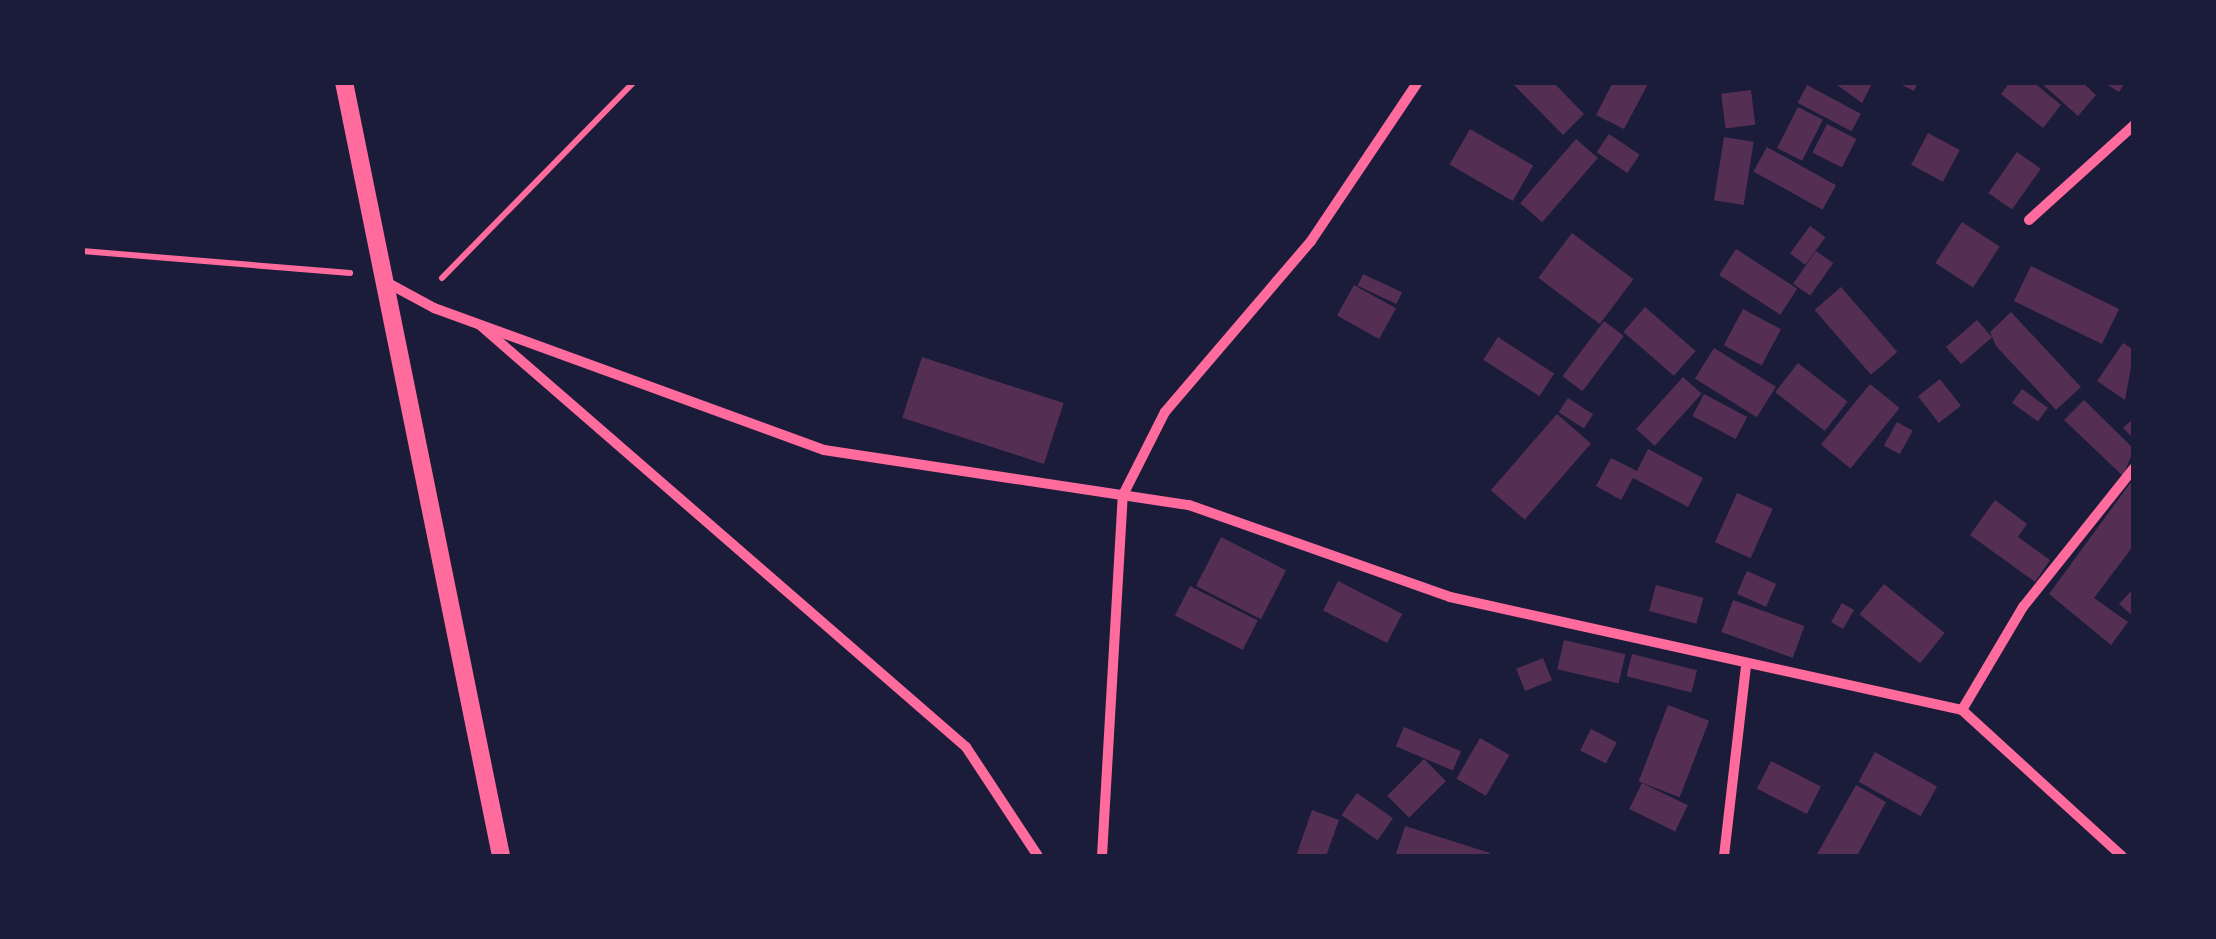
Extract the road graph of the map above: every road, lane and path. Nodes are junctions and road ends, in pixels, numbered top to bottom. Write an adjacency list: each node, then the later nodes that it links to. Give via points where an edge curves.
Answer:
1 (344, 82): 7 (street)
2 (634, 82): 8 (path, via 444,268)
3 (1418, 82): 11 (street, via 1312,241 1164,412)
4 (2134, 125): 5 (street)
5 (2028, 220)
6 (82, 251): 7 (path)
7 (376, 276): 8 (street); 14 (street)
8 (434, 308): 9 (street)
9 (472, 318): 11 (street, via 824,450); 15 (street, via 966,747)
10 (2134, 468): 13 (street, via 2023,607)
11 (1123, 495): 12 (street, via 1190,506 1450,597); 16 (street)
12 (1746, 665): 13 (street); 17 (street)
13 (1962, 710): 18 (street)
14 (502, 856)
15 (1038, 856)
16 (1102, 856)
17 (1724, 856)
18 (2122, 856)

